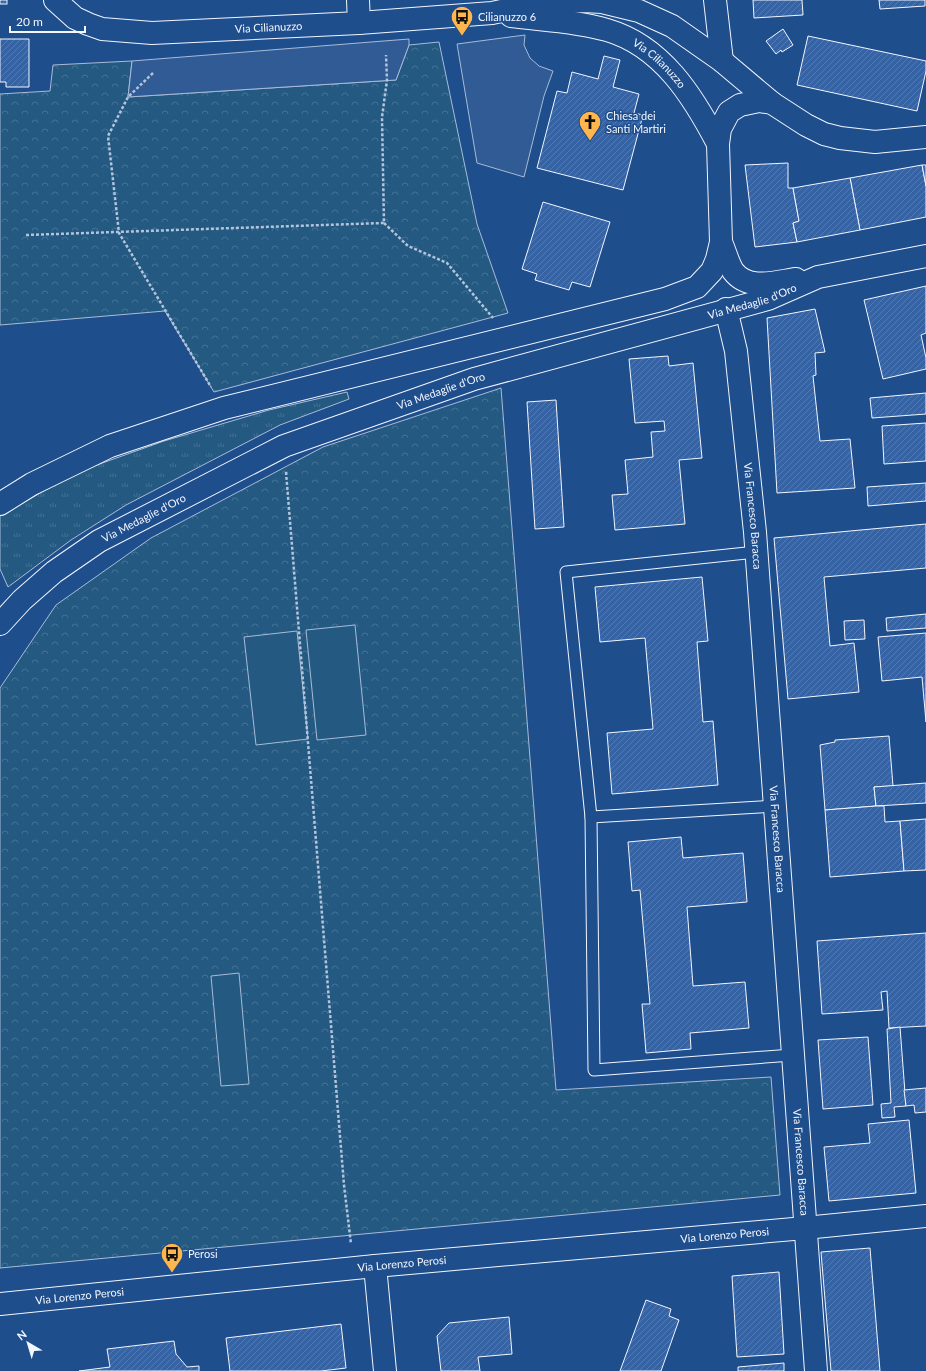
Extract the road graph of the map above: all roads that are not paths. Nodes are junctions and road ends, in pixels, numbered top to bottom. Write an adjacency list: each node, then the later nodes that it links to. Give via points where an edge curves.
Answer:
1 (55, 0): 6 (street, Via Cilianuzzo, via 75,18 102,29 152,33)
2 (358, 0): 6 (street)
3 (584, 0): 5 (street, Via Cilianuzzo, via 534,4); 7 (street, Via Cilianuzzo, via 639,11 672,26)
4 (715, 0): 7 (street)
5 (492, 13): 6 (street, Via Cilianuzzo); 10 (street, Via Cilianuzzo, via 585,24 629,38 653,53 674,74 699,108)
6 (359, 23)
7 (722, 61): 8 (street, Via Cilianuzzo)
8 (772, 103): 9 (street, Via Cilianuzzo, via 806,125 840,138 875,142); 10 (street, via 749,102 734,108 722,122)
9 (926, 137)
10 (718, 144): 11 (street)
11 (721, 242): 13 (street, via 732,270 746,282 754,284); 15 (street, via 712,271 704,280 697,287 665,299 224,408 110,446 32,484)
12 (926, 256): 13 (street, Via Medaglie d'Oro)
13 (818, 277): 14 (street, Via Medaglie d'Oro, via 768,299)
14 (726, 309): 16 (street, Via Francesco Baracca, via 736,351); 17 (street, Via Medaglie d'Oro, via 474,379 284,446 99,541 54,572 22,600)
15 (0, 504)
16 (756, 552): 18 (street, Via Francesco Baracca); 19 (lane, via 566,572)
17 (0, 624)
18 (775, 806): 19 (lane); 20 (street, Via Francesco Baracca)
19 (591, 817): 20 (lane, via 594,1070)
20 (792, 1055): 22 (street, Via Francesco Baracca)
21 (926, 1216): 22 (street, Via Lorenzo Perosi)
22 (805, 1228): 23 (street, Via Lorenzo Perosi); 26 (street, Via Francesco Baracca)
23 (375, 1266): 24 (street, Via Lorenzo Perosi); 25 (street)
24 (0, 1304)
25 (385, 1371)
26 (816, 1371)

